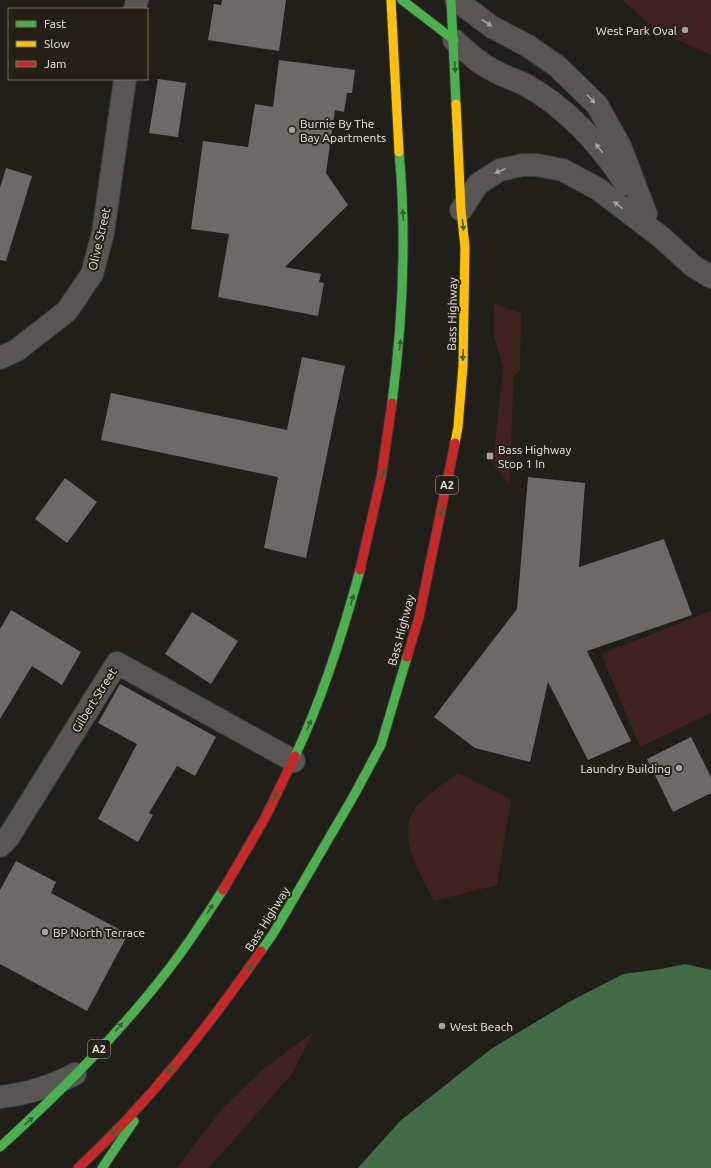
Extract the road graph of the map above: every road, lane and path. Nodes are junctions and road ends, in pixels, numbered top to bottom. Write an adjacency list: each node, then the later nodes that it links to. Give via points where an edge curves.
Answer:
1 (391, 0): 12 (main road, A2, one-way to 1, via 342,638 366,552 387,450 401,334 404,226 393,78)
2 (402, 0): 5 (main road)
3 (451, 0): 5 (main road, Bass Highway / A2)
4 (456, 0): 8 (street, one-way to 8, via 492,27 528,46 557,66 597,106 620,146)
5 (454, 40): 7 (main road, Bass Highway / A2, one-way to 7); 8 (street, one-way to 5, via 620,174 596,144 561,110 524,84 480,63)
6 (125, 80): 11 (street, Olive Street, via 103,233 92,274 67,311 17,350)
7 (461, 210): 9 (street, one-way to 7, via 598,189 574,175 548,166 523,165 500,170 478,184); 15 (main road, Bass Highway / A2, one-way to 15, via 465,248 465,296 458,427 419,617 381,745 273,934 235,988)
8 (646, 214): 9 (street)
9 (661, 237): 10 (street, via 680,256)
10 (711, 277)
11 (0, 358)
12 (294, 760): 13 (street, Gilbert Street, via 117,663 8,838); 14 (main road, A2, one-way to 12, via 130,1015 189,942 240,862)
13 (0, 846)
14 (79, 1072): 16 (street, via 53,1086); 17 (main road, A2, one-way to 14)
15 (161, 1082): 18 (main road, Bass Highway / A2, one-way to 18); 19 (main road)
16 (0, 1097)
17 (0, 1147)
18 (78, 1168)
19 (102, 1168)

